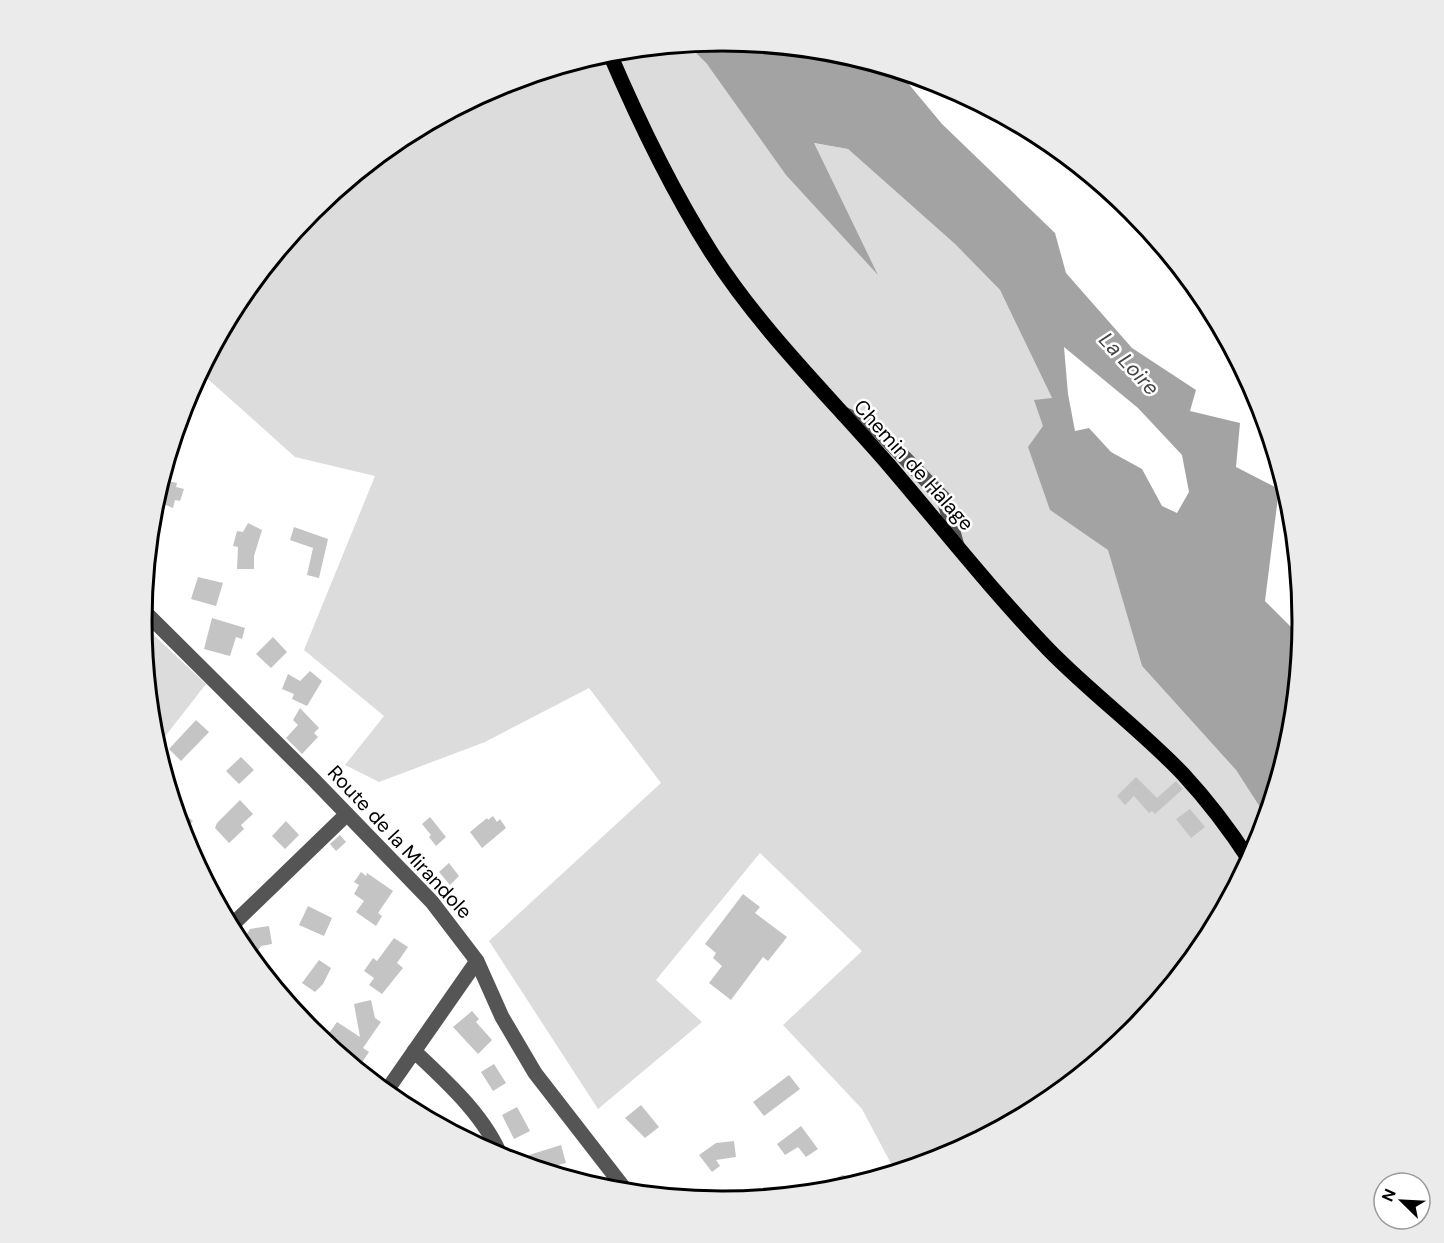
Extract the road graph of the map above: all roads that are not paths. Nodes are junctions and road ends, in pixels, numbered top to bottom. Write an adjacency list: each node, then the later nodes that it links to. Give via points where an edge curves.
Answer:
1 (613, 62): 4 (main road, Chemin de Halage, via 641,123 711,253 752,308 839,413 1049,650 1182,773)
2 (152, 619): 3 (street, Route de la Mirandole)
3 (347, 814): 5 (street); 6 (street, Route de la Mirandole, via 432,902)
4 (1244, 851)
5 (237, 921)
6 (477, 961): 7 (street); 10 (street, Route de la Mirandole, via 502,1017 534,1073)
7 (414, 1051): 8 (street); 9 (street, via 447,1082)
8 (391, 1086)
9 (497, 1146)
10 (620, 1182)

